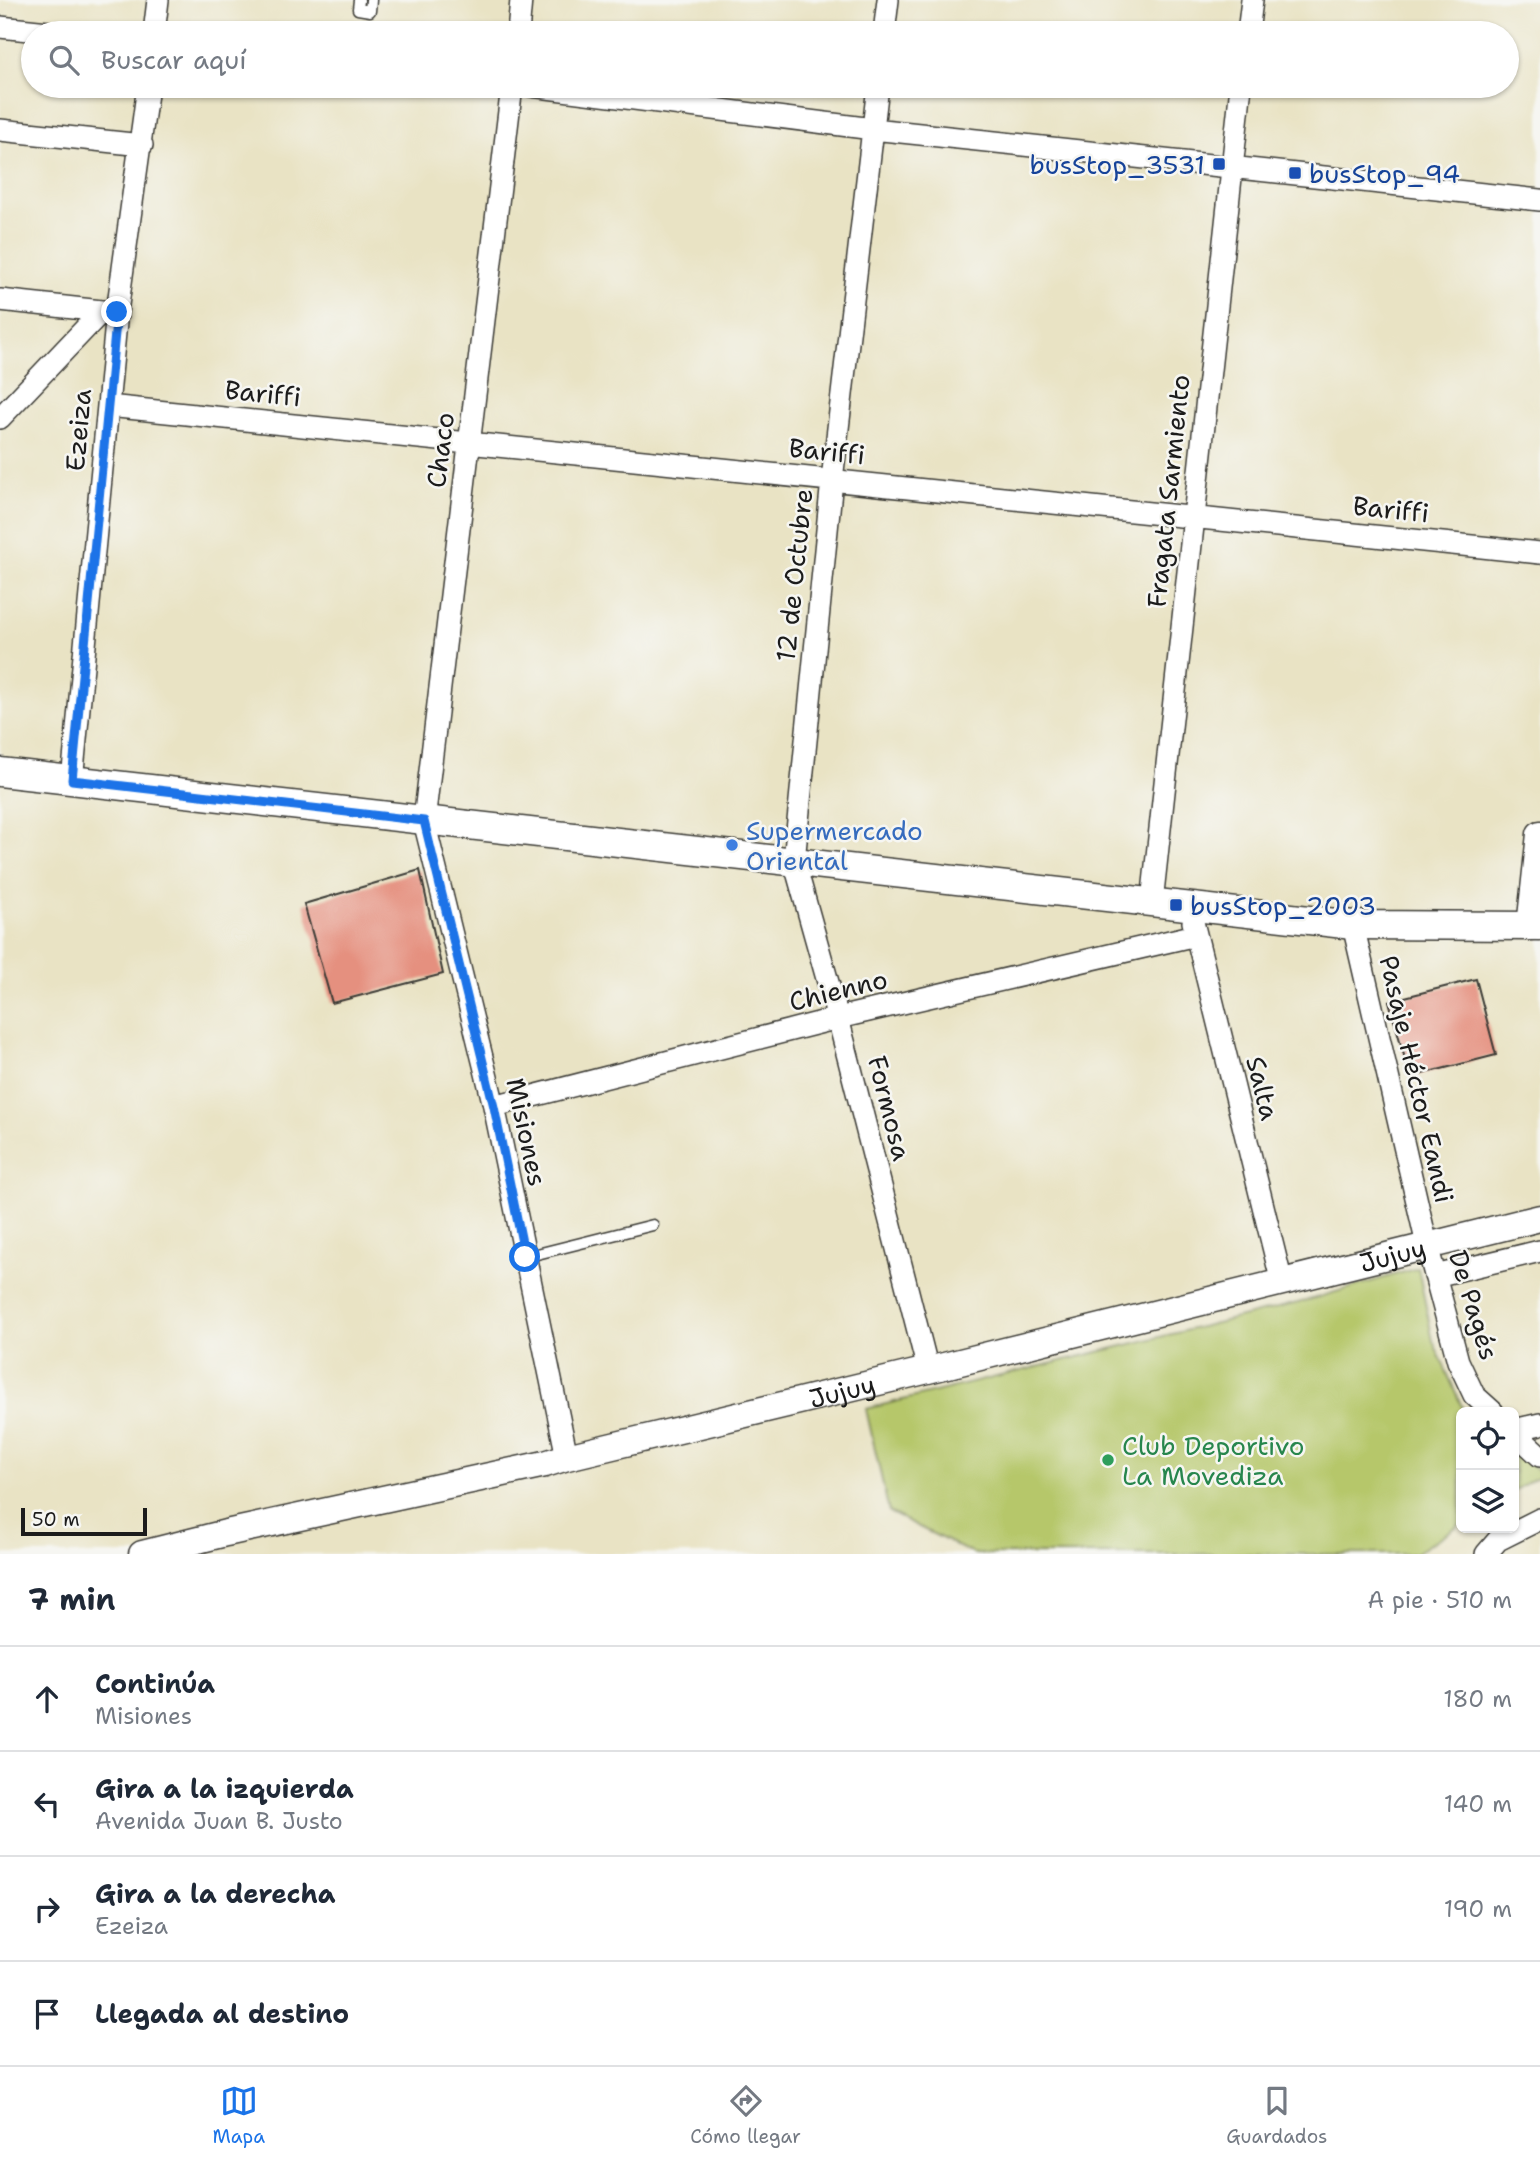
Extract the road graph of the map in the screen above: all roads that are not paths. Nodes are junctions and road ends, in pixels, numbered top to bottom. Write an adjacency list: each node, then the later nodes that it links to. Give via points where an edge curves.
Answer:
1 (158, 0): 7 (street)
2 (359, 0): 3 (lane, via 358,9 370,11)
3 (372, 0)
4 (521, 0): 8 (street)
5 (888, 0): 9 (street)
6 (1252, 0): 10 (street)
7 (155, 21)
8 (519, 21)
9 (885, 21)
10 (1249, 21)
11 (0, 27): 12 (street)
12 (21, 29)
13 (147, 98): 20 (street, Ezeiza)
14 (511, 98): 27 (street, Chaco)
15 (626, 98): 18 (street)
16 (877, 98): 18 (street, 12 de Octubre)
17 (1240, 98): 21 (street, Fragata Sarmiento)
18 (873, 129): 21 (street); 28 (street, 12 de Octubre)
19 (0, 130): 20 (street)
20 (142, 145): 24 (street, Ezeiza)
21 (1233, 166): 22 (street); 29 (street, Fragata Sarmiento)
22 (1540, 200)
23 (0, 300): 24 (street)
24 (109, 312): 25 (street, Ezeiza); 26 (street)
25 (108, 405): 27 (street, Bariffi); 32 (street, Ezeiza)
26 (0, 418)
27 (470, 442): 28 (street, Bariffi); 33 (street, Chaco)
28 (832, 480): 29 (street, Bariffi); 35 (street, 12 de Octubre)
29 (1193, 517): 30 (street, Bariffi); 36 (street, Fragata Sarmiento)
30 (1540, 553)
31 (0, 772): 32 (main road)
32 (72, 780): 33 (main road)
33 (424, 821): 35 (main road); 42 (street, Misiones)
34 (1540, 841): 39 (street)
35 (794, 861): 36 (main road); 41 (street, Formosa)
36 (1152, 902): 37 (main road)
37 (1190, 906): 38 (main road); 40 (street, Salta)
38 (1353, 925): 39 (main road); 45 (street, Pasaje Héctor Eandi)
39 (1535, 926)
40 (1196, 935): 41 (street, Chienno); 49 (street, Salta)
41 (838, 1018): 42 (street, Chienno); 50 (street, Formosa)
42 (494, 1107): 47 (street, Misiones)
43 (1540, 1218): 45 (street, Jujuy)
44 (653, 1225): 47 (lane)
45 (1427, 1245): 48 (street, De Pagés); 49 (street, Jujuy)
46 (1540, 1251): 48 (street)
47 (525, 1257): 56 (street, Misiones)
48 (1435, 1276): 51 (street, De Pagés, via 1458,1361 1474,1395)
49 (1283, 1283): 50 (street, Jujuy)
50 (928, 1370): 56 (street, Jujuy)
51 (1487, 1407)
52 (1540, 1424): 53 (street)
53 (1519, 1430)
54 (1519, 1436): 55 (street)
55 (1540, 1456)
56 (567, 1457): 58 (street, Jujuy)
57 (1540, 1519): 59 (street, via 1498,1540)
58 (142, 1554)
59 (1486, 1554)

